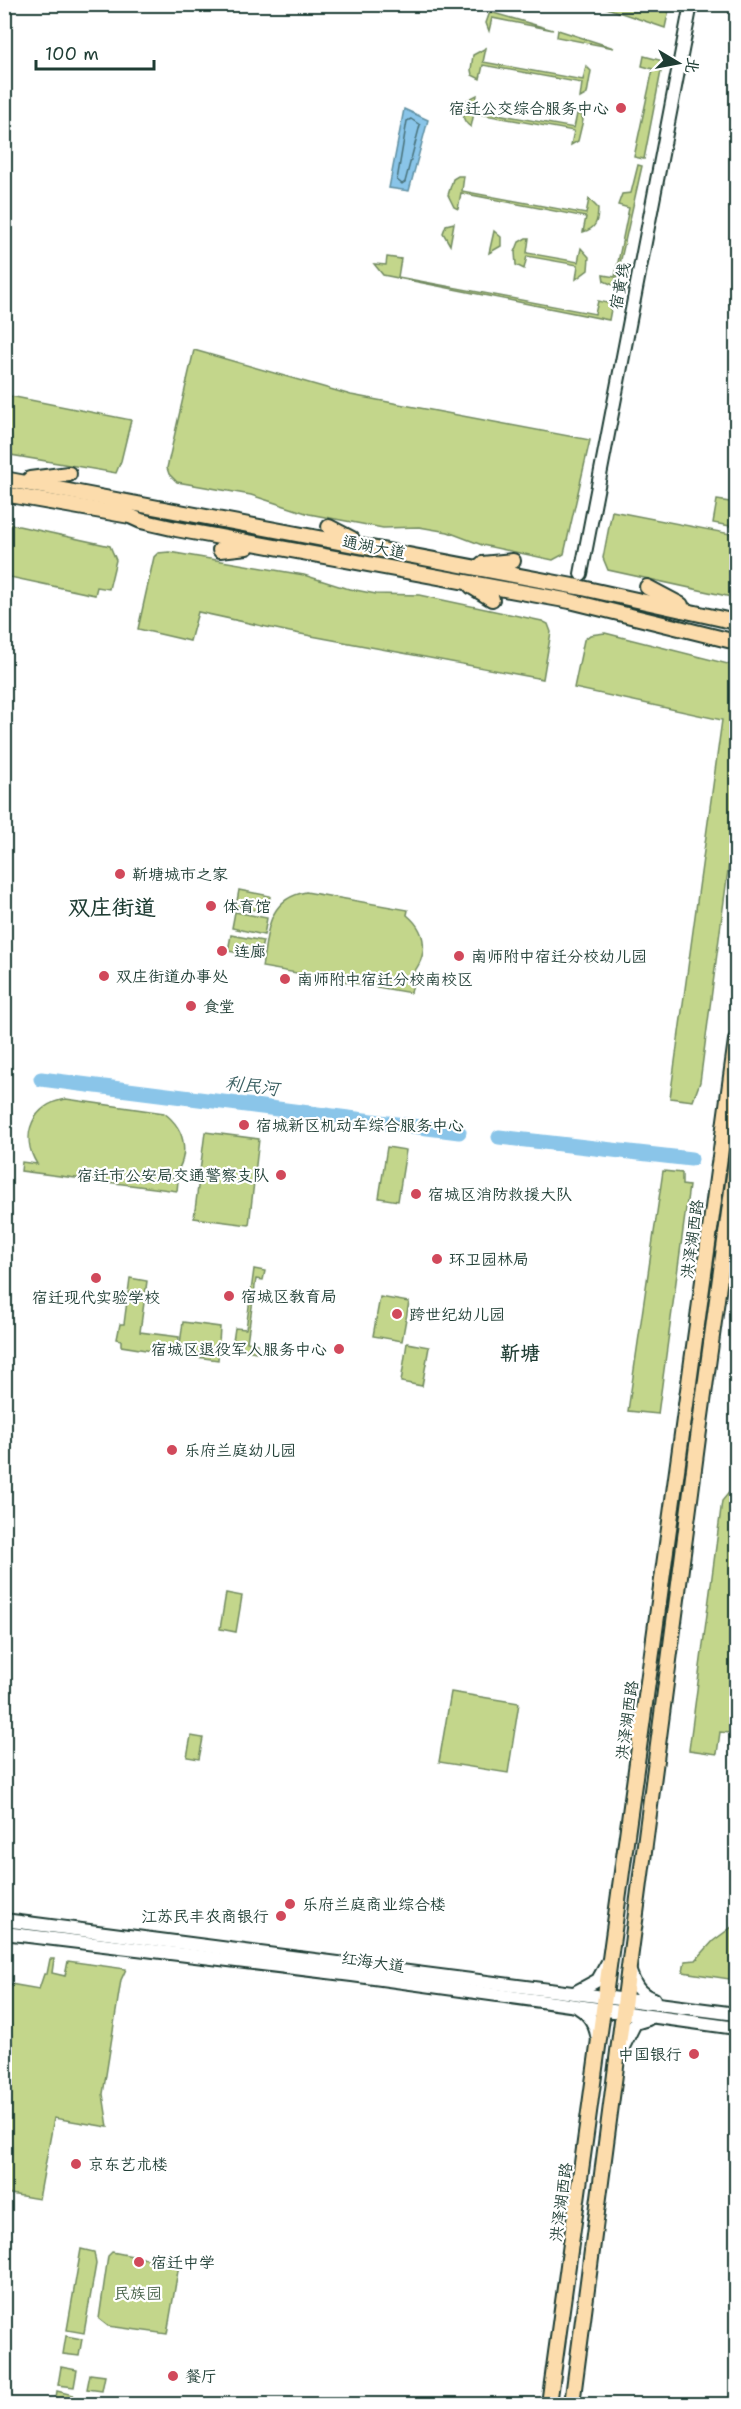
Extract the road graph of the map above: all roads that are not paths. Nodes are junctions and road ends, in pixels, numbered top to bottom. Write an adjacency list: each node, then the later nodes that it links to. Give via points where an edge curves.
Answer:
1 (691, 4): 12 (main road, 宿黄线)
2 (69, 474): 3 (main road)
3 (10, 480): 7 (main road, 通湖大道)
4 (4, 494): 6 (main road, 通湖大道)
5 (329, 527): 7 (main road)
6 (261, 545): 8 (main road); 11 (main road, 通湖大道)
7 (367, 547): 10 (main road, 通湖大道)
8 (220, 550)
9 (513, 561): 10 (main road)
10 (466, 566): 12 (main road, 通湖大道)
11 (464, 581): 14 (main road); 17 (main road, 通湖大道, via 590,605)
12 (580, 581): 15 (main road, 通湖大道)
13 (647, 587): 15 (main road)
14 (492, 599)
15 (696, 613): 16 (main road, 通湖大道)
16 (736, 622)
17 (736, 642)
18 (736, 1040): 20 (main road, 洪泽湖西路)
19 (736, 1161): 21 (main road, 洪泽湖西路)
20 (689, 1379): 21 (main road, via 697,1387); 22 (main road, 洪泽湖西路)
21 (705, 1383): 23 (main road, 洪泽湖西路)
22 (670, 1517): 23 (main road, via 681,1510); 27 (main road, 洪泽湖西路)
23 (688, 1517): 26 (main road, 洪泽湖西路)
24 (4, 1920): 29 (main road, 红海大道)
25 (4, 1933): 31 (main road, 红海大道)
26 (633, 1940): 27 (main road, via 624,1945); 28 (main road, 洪泽湖西路)
27 (613, 1943): 29 (main road, via 598,1980); 30 (main road, 洪泽湖西路)
28 (629, 1969): 32 (main road, 洪泽湖西路); 33 (main road, via 642,1994)
29 (574, 1994): 30 (main road, 红海大道)
30 (605, 2004): 31 (main road, 红海大道); 32 (main road, 红海大道); 37 (main road, 洪泽湖西路)
31 (578, 2007): 37 (main road, via 594,2024)
32 (625, 2007): 33 (main road, 红海大道); 35 (main road, 红海大道); 38 (main road, 洪泽湖西路)
33 (678, 2007): 34 (main road, 红海大道)
34 (736, 2014)
35 (656, 2018): 36 (main road, 红海大道); 38 (main road, via 635,2023)
36 (736, 2028)
37 (599, 2047): 39 (main road, 洪泽湖西路)
38 (617, 2065): 39 (main road); 41 (main road, 洪泽湖西路)
39 (596, 2068): 40 (main road, 洪泽湖西路)
40 (549, 2404)
41 (572, 2404)

